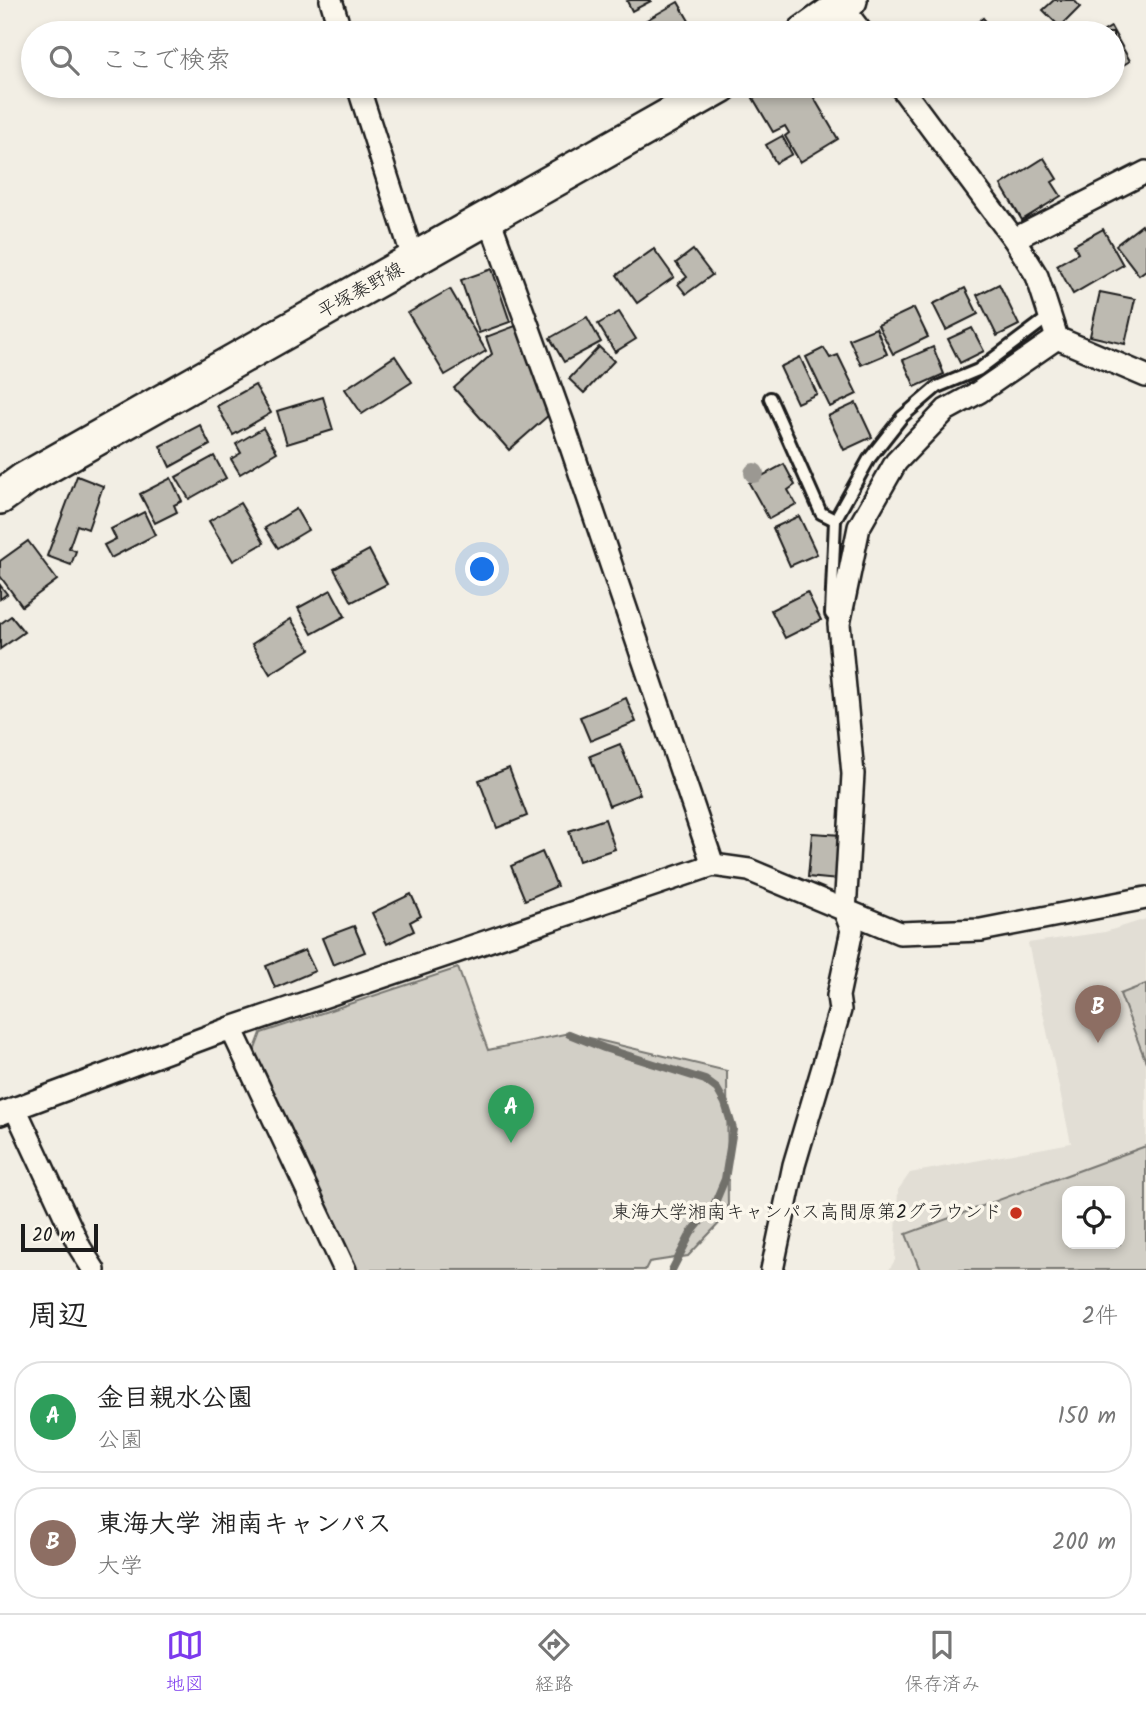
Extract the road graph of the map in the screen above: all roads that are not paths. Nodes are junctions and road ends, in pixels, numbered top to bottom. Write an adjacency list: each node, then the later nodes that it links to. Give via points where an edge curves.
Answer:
1 (331, 0): 3 (street)
2 (846, 4): 4 (main road); 5 (street)
3 (337, 21)
4 (821, 21)
5 (855, 21)
6 (362, 98): 12 (street)
7 (701, 98): 10 (main road, 平塚秦野線)
8 (909, 98): 11 (street)
9 (1146, 172): 11 (street)
10 (489, 218): 12 (main road, 平塚秦野線); 20 (street)
11 (1014, 240): 13 (street, via 1037,276)
12 (414, 261): 17 (main road, 平塚秦野線)
13 (1050, 316): 14 (street); 18 (lane, via 978,370 937,387 902,417 869,459)
14 (1057, 338): 15 (street); 19 (street, via 979,393 946,410 896,462 859,527)
15 (1146, 376)
16 (770, 398): 18 (lane, via 821,513)
17 (0, 497)
18 (835, 520): 19 (lane, via 831,614)
19 (839, 624): 22 (street, via 853,774)
20 (713, 865): 22 (street, via 749,870); 23 (street)
21 (1146, 898): 22 (street, via 981,930 900,933)
22 (845, 912): 27 (street, via 852,930 838,996 840,1010 794,1165)
23 (231, 1028): 24 (street); 26 (street)
24 (8, 1111): 25 (street)
25 (94, 1270)
26 (345, 1270)
27 (772, 1270)

